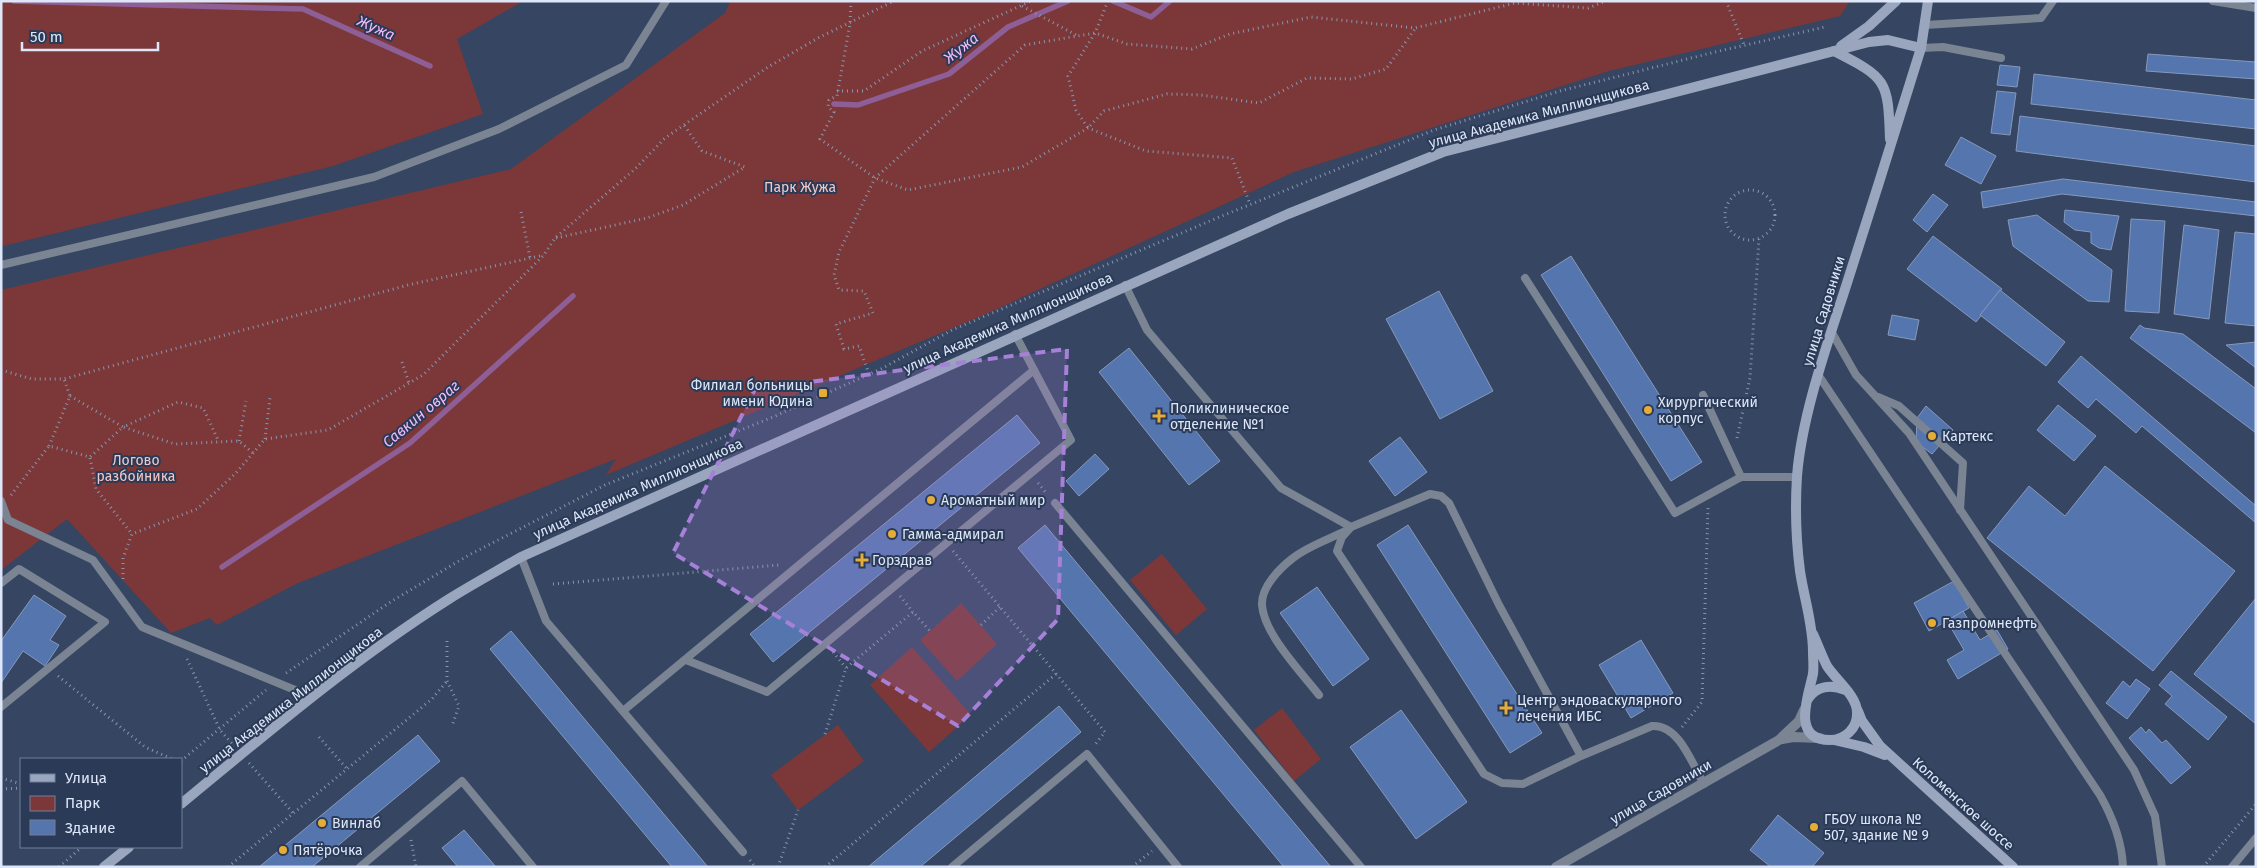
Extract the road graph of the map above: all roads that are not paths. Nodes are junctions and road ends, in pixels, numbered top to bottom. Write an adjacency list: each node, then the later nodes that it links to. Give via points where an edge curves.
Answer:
1 (666, 1): 12 (lane, via 626,65 499,128 374,177)
2 (1896, 1): 9 (street, via 1869,26)
3 (1928, 1): 7 (street, улица Садовники)
4 (2053, 1): 7 (lane, via 2041,18)
5 (2213, 1): 6 (lane)
6 (2256, 8)
7 (1925, 26): 8 (street, улица Садовники)
8 (1921, 48): 9 (street, улица Академика Миллионщикова, via 1888,40); 10 (lane, via 1943,47); 11 (street, улица Садовники)
9 (1834, 51): 11 (street, via 1873,73 1882,82 1887,93); 14 (street, улица Академика Миллионщикова, via 1443,152 1288,214)
10 (2001, 58)
11 (1891, 147): 15 (street, улица Садовники)
12 (1, 265)
13 (1526, 278): 21 (lane, via 1675,513)
14 (1126, 285): 16 (street, улица Академика Миллионщикова); 26 (lane, via 1147,330 1281,488)
15 (1831, 331): 18 (street, улица Садовники); 19 (lane, via 1856,375)
16 (1016, 334): 17 (lane); 27 (street, улица Академика Миллионщикова)
17 (1034, 370): 30 (lane); 30 (lane, via 1071,440 767,692)
18 (1819, 376): 22 (street, улица Садовники); 55 (lane, via 2100,795 2112,816 2123,852)
19 (1874, 394): 25 (lane, via 1909,433); 25 (lane, via 1899,406 1963,463)
20 (1703, 395): 21 (lane)
21 (1741, 477): 22 (lane)
22 (1797, 477): 29 (street, улица Садовники, via 1796,534 1800,573)
23 (2, 504): 33 (lane, via 8,520 93,560 142,627)
24 (1055, 504): 52 (lane)
25 (1960, 510): 56 (lane, via 2134,770 2155,816)
26 (1351, 528): 32 (lane, via 1293,558 1272,579 1262,604 1270,630); 40 (lane, via 1430,494 1441,496 1449,503 1499,605); 40 (lane, via 1342,537 1337,551 1484,774 1502,783 1523,784)
27 (521, 557): 33 (street, улица Академика Миллионщикова, via 449,599); 37 (lane, via 546,622)
28 (1, 583): 35 (lane, via 20,569 106,622)
29 (1813, 634): 31 (street, улица Садовники, via 1828,666); 34 (street, улица Садовники, via 1813,672)
30 (686, 660): 37 (lane)
31 (1845, 690): 34 (street, улица Садовники, via 1823,687); 36 (street, улица Садовники)
32 (1318, 695)
33 (312, 697): 43 (street, улица Академика Миллионщикова)
34 (1805, 706): 38 (street, via 1804,717 1810,730); 39 (street, улица Садовники, via 1799,721)
35 (1, 707)
36 (1857, 709): 38 (street, via 1851,730 1839,739); 41 (street, Коломенское шоссе, via 1868,732)
37 (624, 711): 46 (lane)
38 (1826, 739): 39 (street, улица Садовники, via 1793,736); 41 (street, Коломенское шоссе, via 1864,746)
39 (1779, 740): 42 (street, улица Садовники)
40 (1581, 756): 42 (lane, via 1652,726 1665,727 1676,735)
41 (1896, 762): 54 (street, Коломенское шоссе)
42 (1704, 784): 53 (street, улица Садовники)
43 (182, 803)
44 (2256, 838): 57 (lane)
45 (127, 848): 47 (street)
46 (743, 852)
47 (104, 867)
48 (360, 867): 49 (lane, via 462,780)
49 (533, 867)
50 (952, 867): 51 (lane, via 1087,754)
51 (1178, 867)
52 (1361, 867)
53 (1556, 867)
54 (2013, 867)
55 (2123, 867)
56 (2162, 867)
57 (2232, 867)

